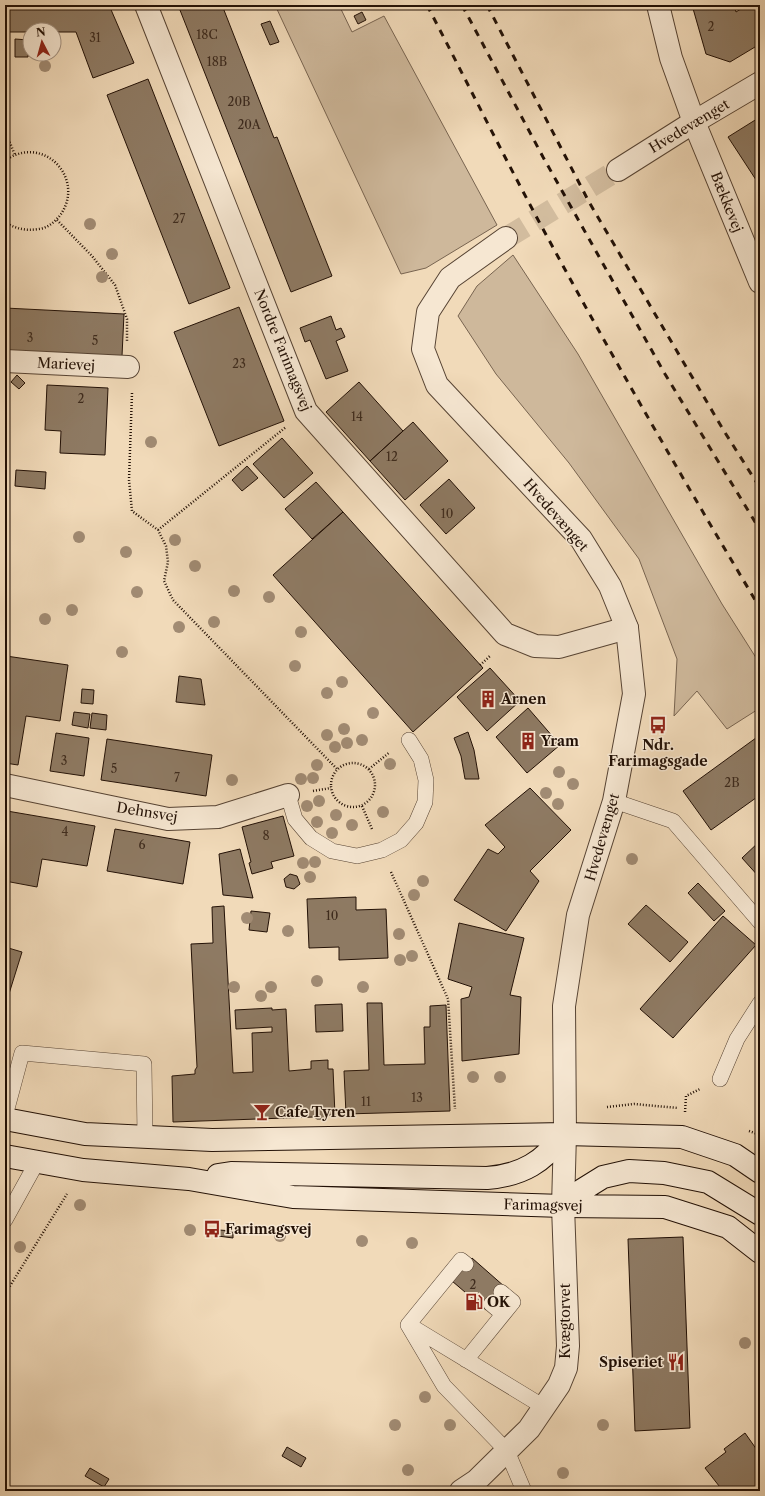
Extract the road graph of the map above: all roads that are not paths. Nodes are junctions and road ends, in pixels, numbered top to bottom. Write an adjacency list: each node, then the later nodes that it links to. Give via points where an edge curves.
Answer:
1 (146, 5): 12 (street, Nordre Farimagsvej, via 306,411 505,634 535,646 558,647)
2 (658, 5): 4 (street, Bækkevej, via 671,58)
3 (760, 83): 4 (street, Hvedevænget)
4 (694, 122): 5 (street, Hvedevænget); 6 (street, Bækkevej)
5 (618, 170)
6 (740, 234): 8 (street); 9 (street, Bækkevej)
7 (506, 238): 12 (street, Hvedevænget, via 450,278 428,312 423,349 437,385 581,539 610,586)
8 (760, 244)
9 (760, 282)
10 (5, 361): 11 (street, Marievej)
11 (128, 367)
12 (628, 628): 16 (street, Hvedevænget, via 634,694)
13 (409, 740): 15 (lane, via 421,759 426,780 424,802 416,823 401,840 382,850 357,856 332,851 311,838 295,819)
14 (5, 786): 15 (street, Dehnsvej, via 168,818 218,817)
15 (288, 795)
16 (614, 801): 17 (lane, via 673,821); 22 (street, Hvedevænget, via 578,915 564,1006)
17 (760, 922)
18 (760, 1002): 19 (lane, via 737,1039)
19 (720, 1079)
20 (5, 1116): 23 (lane, via 22,1053 144,1064)
21 (5, 1119): 23 (street, via 85,1134)
22 (565, 1134): 23 (street, via 212,1140); 26 (street, via 682,1137 735,1155); 27 (street, via 539,1161 523,1170 498,1177 231,1173); 28 (street, Kvægtorvet)
23 (145, 1137)
24 (5, 1156): 25 (street, Farimagsvej)
25 (38, 1162): 27 (street, Farimagsvej, via 82,1170); 30 (lane)
26 (760, 1172)
27 (189, 1179): 28 (street, Farimagsvej, via 293,1197)
28 (562, 1206): 29 (street, via 574,1194 603,1177 629,1171 664,1173 708,1182); 31 (street, Farimagsvej, via 665,1207 728,1227); 36 (street, Kvægtorvet, via 568,1346 566,1368 559,1385)
29 (760, 1214)
30 (5, 1220)
31 (760, 1252)
32 (459, 1270): 34 (lane)
33 (496, 1298): 35 (lane, via 513,1302)
34 (408, 1325): 35 (lane); 37 (lane, via 444,1386)
35 (466, 1360): 36 (lane)
36 (544, 1407): 37 (street, Kvægtorvet, via 529,1429)
37 (507, 1451): 38 (street, Kvægtorvet, via 476,1481); 39 (lane)
38 (461, 1491)
39 (524, 1491)

